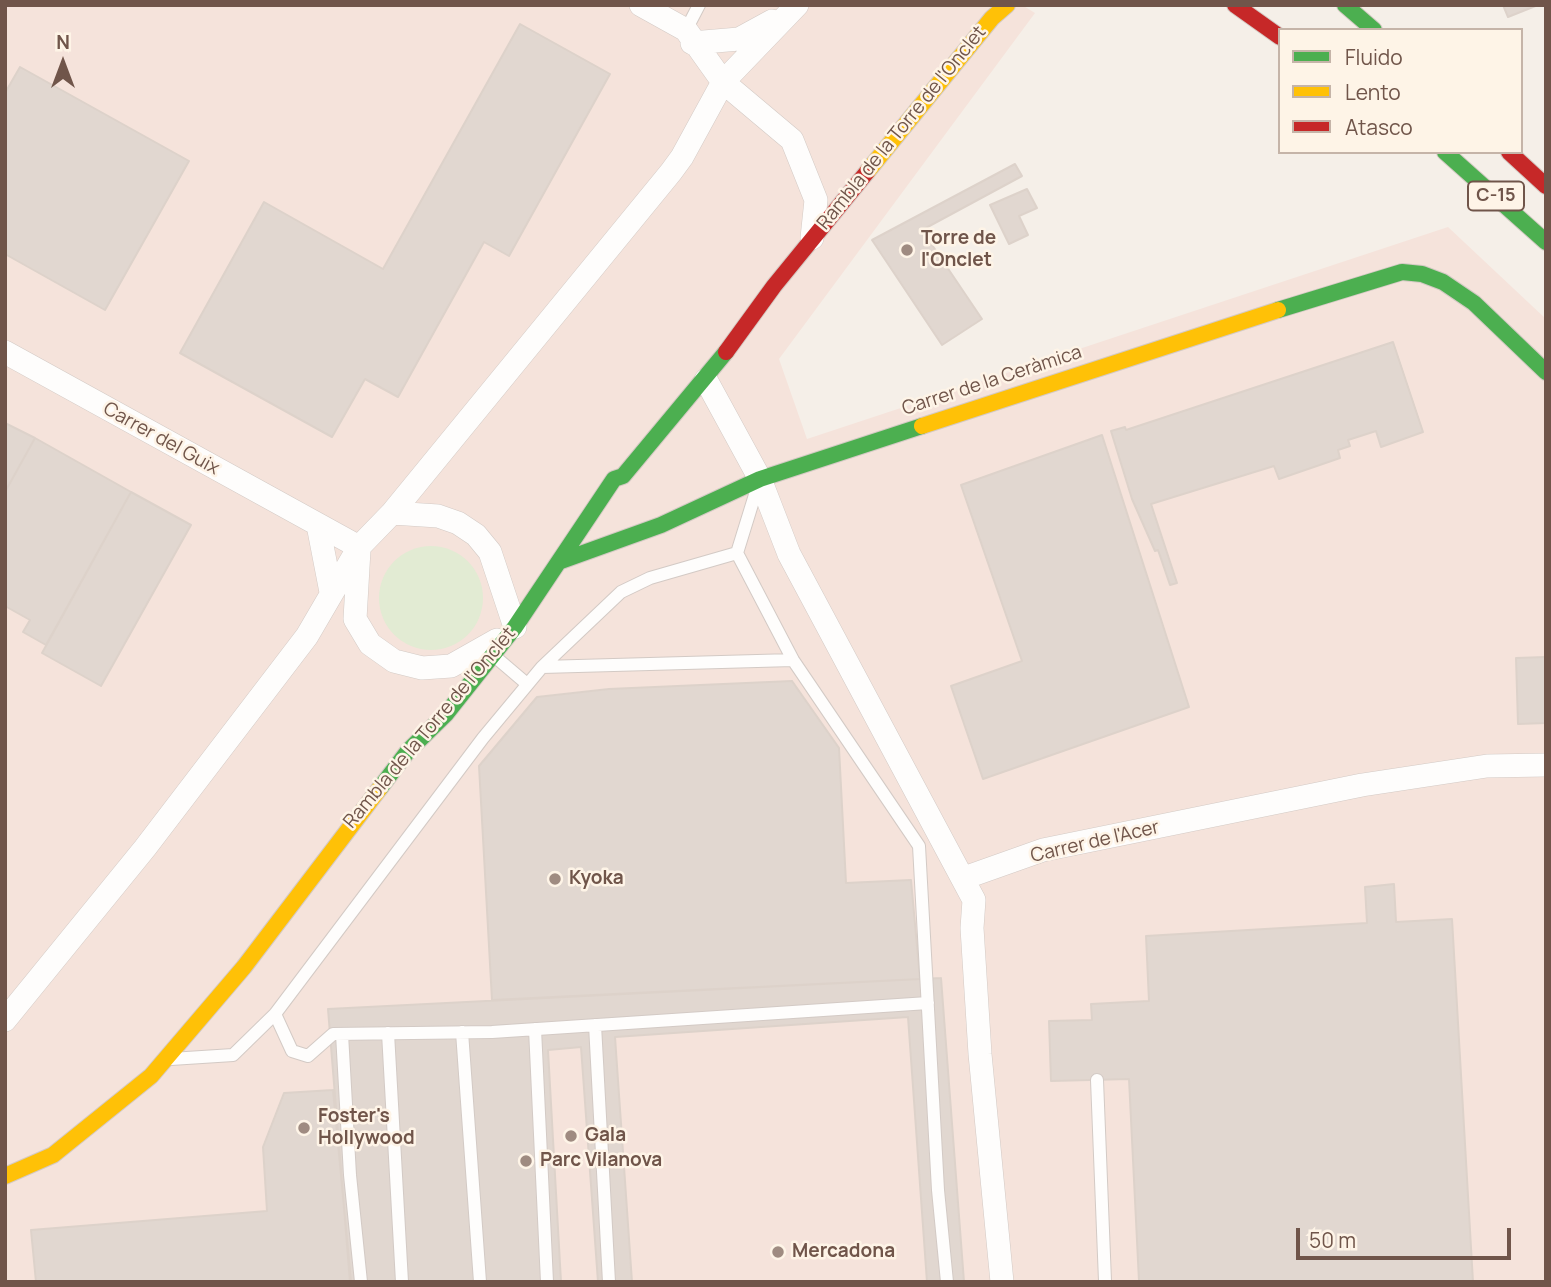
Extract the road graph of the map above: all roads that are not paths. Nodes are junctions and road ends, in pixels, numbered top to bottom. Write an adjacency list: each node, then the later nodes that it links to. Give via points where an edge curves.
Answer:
1 (641, 5): 8 (street)
2 (699, 5): 8 (lane)
3 (1007, 5): 14 (main road, Rambla de la Torre de l'Onclet)
4 (1234, 5): 9 (main road)
5 (1345, 5): 7 (main road)
6 (795, 7): 8 (street, via 739,39); 10 (street)
7 (1372, 28)
8 (689, 36): 10 (street, Rambla de la Torre de l'Onclet)
9 (1278, 36)
10 (723, 82): 14 (street, Rambla de la Torre de l'Onclet, via 793,140 816,200); 20 (street, via 677,165)
11 (1447, 154): 15 (main road, C-15)
12 (1511, 154): 13 (main road, C-15)
13 (1546, 186)
14 (812, 238): 18 (main road, Rambla de la Torre de l'Onclet)
15 (1546, 242)
16 (5, 352): 21 (street, Carrer del Guix)
17 (1546, 372): 19 (main road, Carrer de la Ceràmica, via 1474,303 1443,282 1402,272)
18 (706, 380): 19 (street); 24 (main road, Rambla de la Torre de l'Onclet, via 623,476 614,479)
19 (760, 479): 23 (lane); 24 (main road, Carrer de la Ceràmica, via 661,525); 31 (street, via 789,554)
20 (392, 513): 22 (street); 26 (street, via 438,516 476,535 490,552)
21 (318, 525): 22 (street, Carrer del Guix); 25 (street)
22 (359, 547): 25 (street); 26 (street, via 355,619 370,644 394,661 422,668 451,666)
23 (737, 553): 27 (lane); 28 (lane, via 635,583)
24 (561, 561): 26 (main road, Rambla de la Torre de l'Onclet)
25 (331, 592): 34 (street, via 307,636 145,848)
26 (503, 639): 29 (lane); 40 (main road, Rambla de la Torre de l'Onclet, via 446,714 408,751 244,967)
27 (793, 660): 28 (lane); 32 (lane, via 919,846)
28 (542, 667): 29 (lane)
29 (527, 684): 33 (lane)
30 (1546, 765): 31 (street, Carrer de l'Acer, via 1487,766 1362,785 1043,850)
31 (964, 878): 49 (street, via 974,900 980,1054)
32 (928, 1003): 35 (lane); 48 (lane)
33 (275, 1014): 39 (lane, via 292,1051 308,1056 333,1034); 40 (lane, via 233,1055)
34 (5, 1020)
35 (595, 1025): 36 (lane); 47 (lane)
36 (535, 1029): 37 (lane); 46 (lane)
37 (462, 1032): 38 (lane); 45 (lane)
38 (388, 1033): 39 (lane); 44 (lane)
39 (342, 1034): 43 (lane)
40 (166, 1059): 42 (main road, Rambla de la Torre de l'Onclet, via 52,1155)
41 (1097, 1080): 50 (lane)
42 (5, 1176)
43 (361, 1282)
44 (402, 1282)
45 (480, 1282)
46 (547, 1282)
47 (610, 1282)
48 (947, 1282)
49 (1003, 1282)
50 (1105, 1282)

